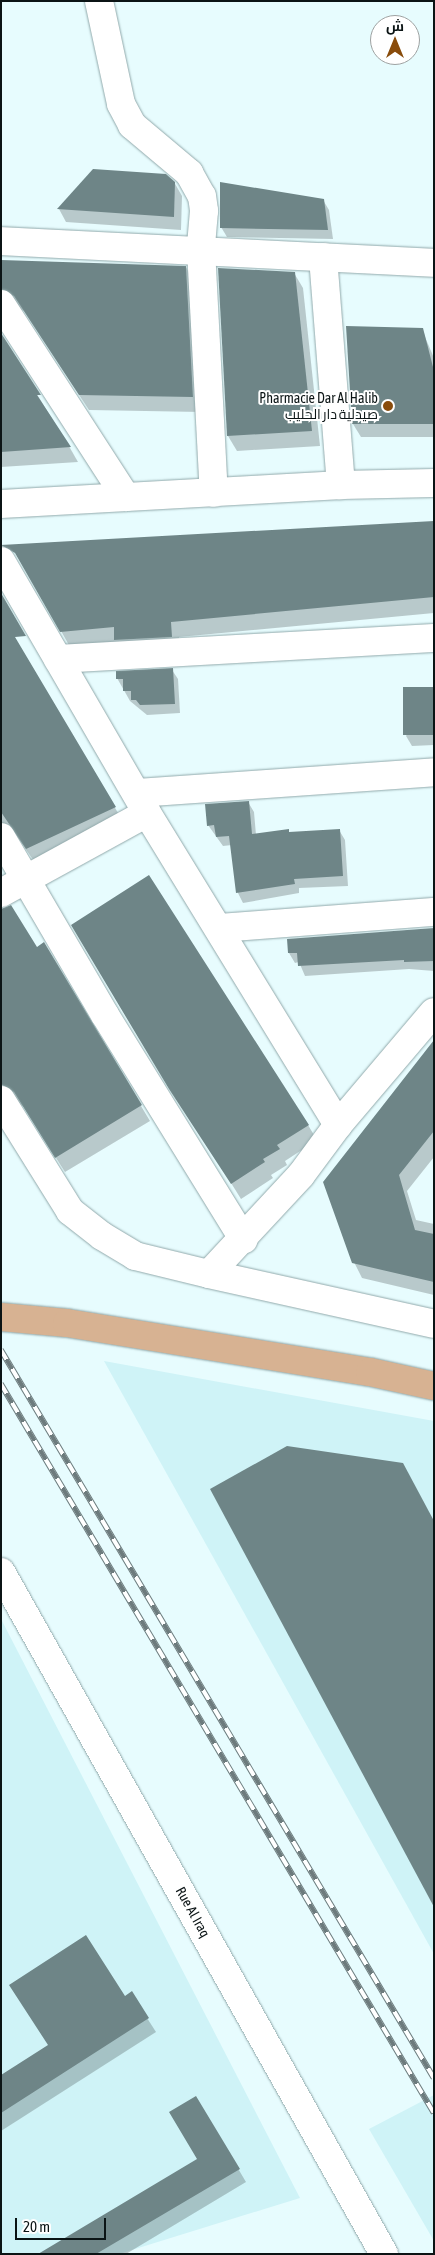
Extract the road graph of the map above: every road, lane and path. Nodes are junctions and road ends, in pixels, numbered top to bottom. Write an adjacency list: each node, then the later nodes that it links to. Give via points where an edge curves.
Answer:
1 (98, 1): 3 (street, via 121,104 132,125 197,181 204,211)
2 (1, 241): 3 (street)
3 (201, 249): 4 (street); 9 (street)
4 (323, 257): 5 (street); 8 (street)
5 (434, 263)
6 (1, 304): 10 (street)
7 (434, 483): 8 (street)
8 (341, 485): 9 (street)
9 (214, 493): 10 (street)
10 (126, 497): 11 (street)
11 (1, 504)
12 (1, 561): 14 (street)
13 (434, 638): 14 (street)
14 (58, 659): 16 (street)
15 (434, 772): 16 (street)
16 (142, 803): 18 (street); 21 (street)
17 (1, 837): 18 (street)
18 (26, 879): 19 (street); 25 (street)
19 (1, 893)
20 (434, 912): 21 (street)
21 (220, 928): 24 (street)
22 (434, 1012): 24 (street)
23 (1, 1100): 26 (street, via 70,1211 135,1256)
24 (338, 1124): 25 (street, via 302,1175)
25 (244, 1240): 26 (street)
26 (209, 1274): 28 (street)
27 (1, 1317): 29 (main road, via 67,1323 370,1372)
28 (434, 1324)
29 (434, 1386)
30 (1, 1572): 31 (street, Rue Al Iraq)
31 (384, 2254)

